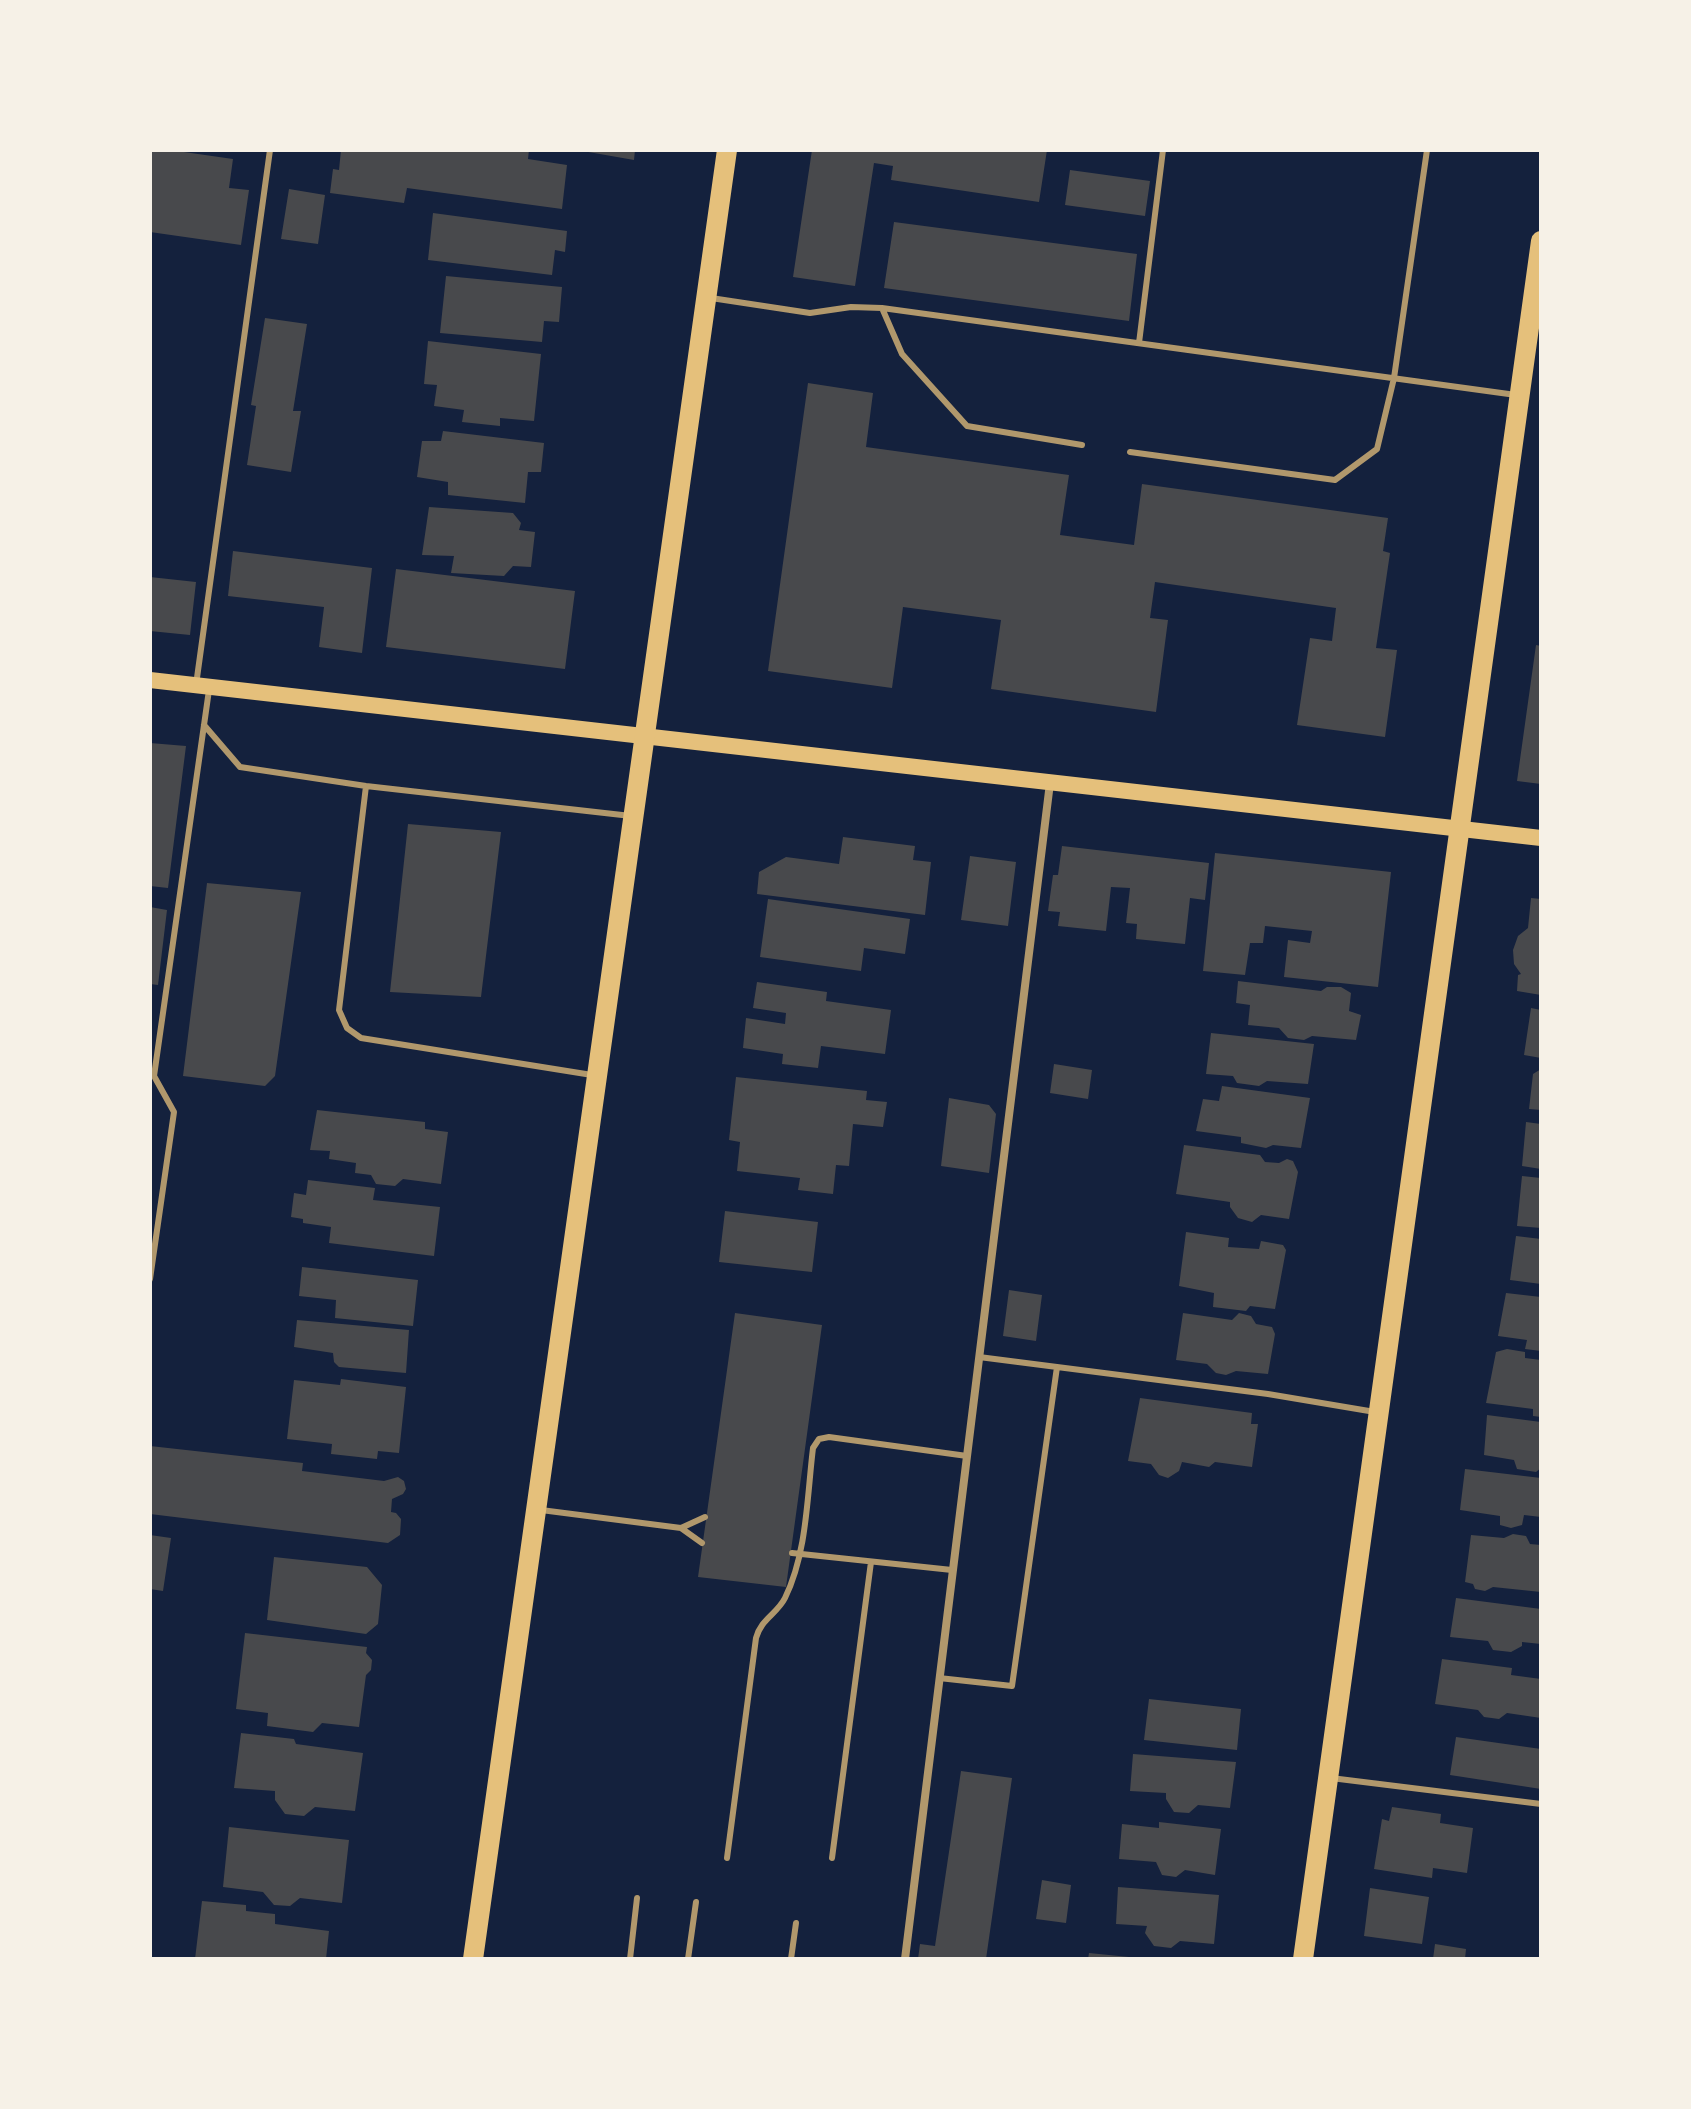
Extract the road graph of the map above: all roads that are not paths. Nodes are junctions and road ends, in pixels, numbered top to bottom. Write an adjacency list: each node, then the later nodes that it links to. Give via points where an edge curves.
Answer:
1 (270, 150): 14 (lane)
2 (727, 150): 6 (main road)
3 (1163, 150): 8 (lane)
4 (1427, 150): 9 (lane)
5 (1541, 241): 10 (main road)
6 (707, 298): 7 (lane, via 810,313); 16 (main road)
7 (882, 308): 8 (lane); 11 (lane, via 902,354 967,426)
8 (1139, 343): 9 (lane)
9 (1394, 378): 10 (lane); 12 (lane, via 1377,449 1335,480)
10 (1520, 395): 20 (main road)
11 (1082, 445)
12 (1130, 452)
13 (150, 680): 14 (main road)
14 (202, 686): 15 (lane); 16 (main road)
15 (204, 725): 18 (lane, via 240,767); 23 (lane, via 154,1076 174,1112)
16 (645, 738): 17 (main road); 19 (main road)
17 (1050, 783): 20 (main road); 24 (street)
18 (366, 786): 19 (lane); 22 (lane, via 339,1010 347,1028 361,1038)
19 (634, 816): 22 (main road)
20 (1459, 829): 21 (main road); 26 (main road)
21 (1541, 838)
22 (598, 1076): 28 (main road)
23 (150, 1279)
24 (979, 1357): 25 (lane); 27 (street)
25 (1057, 1367): 26 (lane); 37 (lane, via 1012,1686)
26 (1378, 1413): 38 (main road)
27 (967, 1456): 32 (lane, via 819,1439 813,1448); 36 (street)
28 (537, 1510): 30 (lane); 45 (main road)
29 (705, 1517): 30 (lane)
30 (681, 1528): 33 (lane)
31 (795, 1529): 32 (lane)
32 (803, 1530): 34 (lane)
33 (702, 1543)
34 (795, 1554): 35 (lane); 40 (lane, via 786,1596 756,1638)
35 (871, 1562): 36 (lane); 41 (lane)
36 (952, 1570): 37 (street)
37 (939, 1678): 49 (street)
38 (1328, 1777): 39 (lane); 50 (main road)
39 (1541, 1804)
40 (727, 1858)
41 (832, 1858)
42 (637, 1898): 46 (lane)
43 (696, 1902): 47 (lane)
44 (796, 1923): 48 (lane)
45 (473, 1959)
46 (630, 1959)
47 (688, 1959)
48 (791, 1959)
49 (905, 1959)
50 (1303, 1959)

